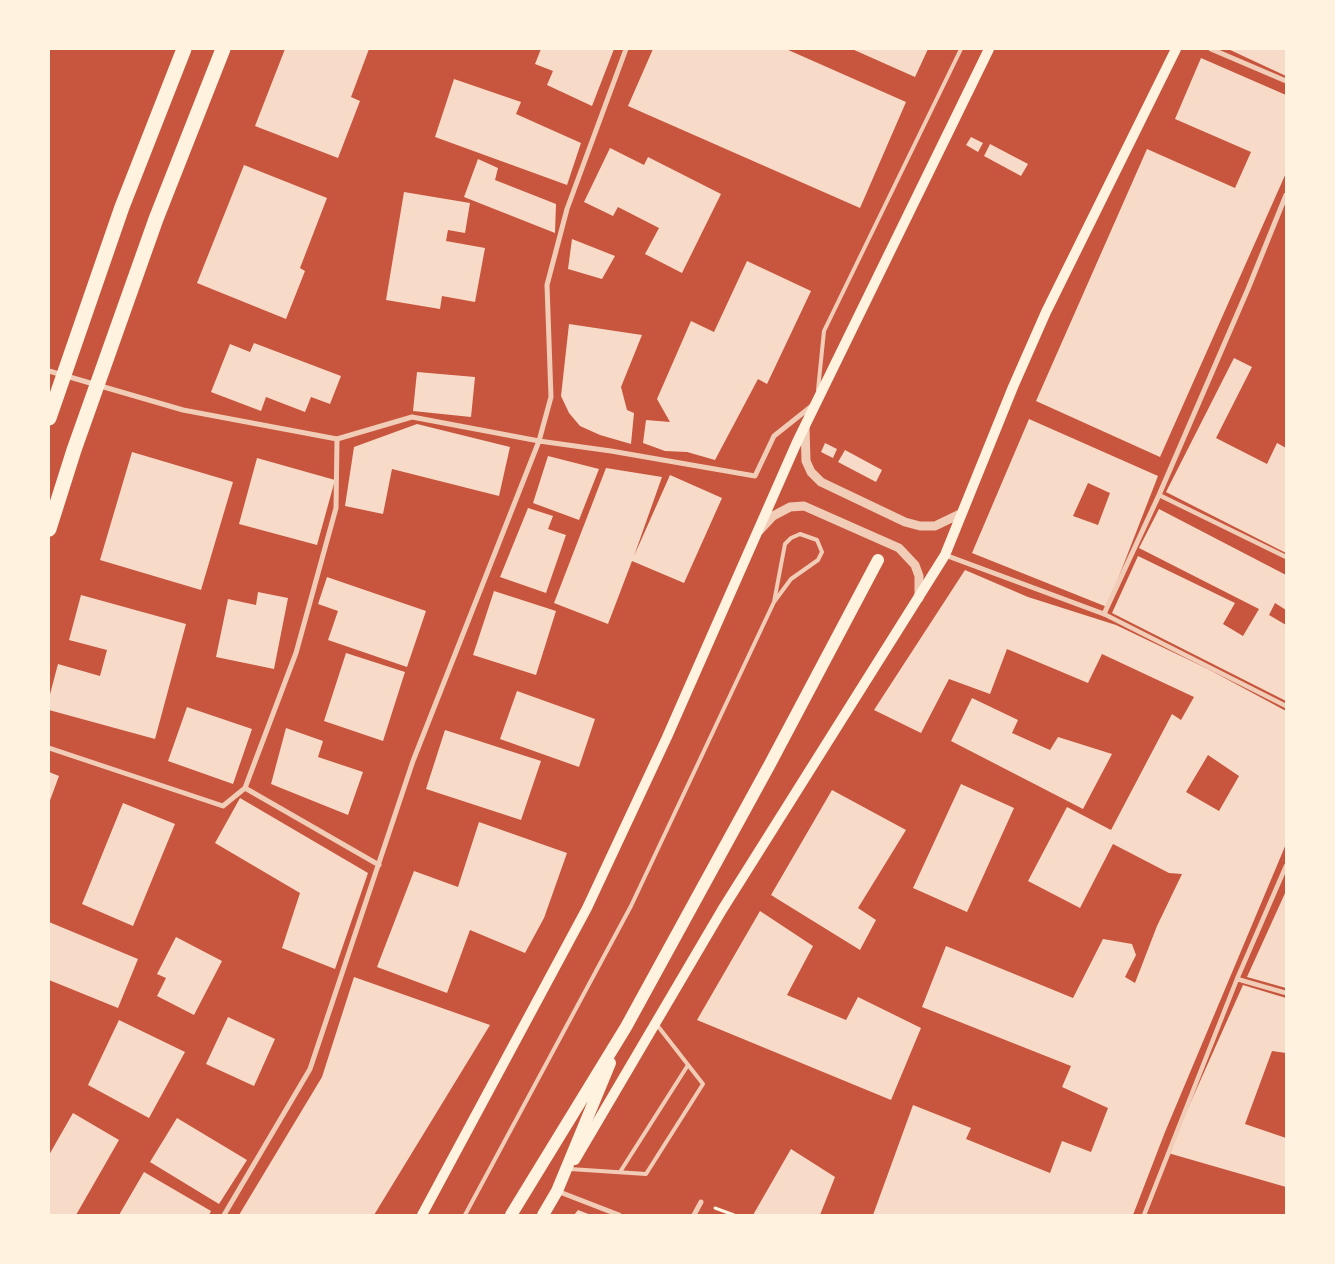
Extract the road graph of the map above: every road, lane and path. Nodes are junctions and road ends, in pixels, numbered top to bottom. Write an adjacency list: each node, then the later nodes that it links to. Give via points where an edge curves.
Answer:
1 (184, 49): 12 (highway, via 122,207)
2 (223, 49): 18 (highway, via 140,264)
3 (626, 49): 15 (street, via 567,209 547,285 550,398)
4 (961, 49): 11 (lane, via 824,330)
5 (989, 49): 11 (main road)
6 (1176, 49): 17 (main road, via 1046,312)
7 (1211, 49): 8 (street)
8 (1286, 81)
9 (1286, 195): 16 (street)
10 (49, 371): 14 (street, via 183,410)
11 (817, 402): 13 (main road); 15 (street, via 774,436 755,476)
12 (49, 418)
13 (805, 427): 17 (street, via 806,461 811,472 822,482 920,526 935,526); 19 (main road)
14 (337, 439): 15 (street, via 412,417); 28 (street, via 336,508 296,653)
15 (539, 441): 29 (street, via 413,761)
16 (1159, 495): 21 (street); 25 (street)
17 (962, 513): 20 (main road)
18 (49, 529)
19 (756, 535): 23 (street, via 773,516 790,507 804,506 899,548 915,565 919,576); 40 (main road, via 587,908)
20 (945, 555): 23 (main road); 25 (street)
21 (1286, 557)
22 (878, 560): 34 (main road)
23 (919, 598): 33 (main road, via 728,901)
24 (774, 602): 24 (lane, via 791,580 818,560 822,552 816,540 800,534 785,544); 42 (lane, via 631,906)
25 (1104, 614): 26 (street)
26 (1286, 706)
27 (49, 748): 28 (street, via 223,806)
28 (245, 788): 29 (street)
29 (379, 865): 41 (street, via 310,1069)
30 (1286, 866): 31 (street)
31 (1237, 979): 32 (street); 47 (street)
32 (1286, 993)
33 (656, 1023): 35 (lane); 36 (main road)
34 (626, 1026): 38 (main road); 43 (main road)
35 (688, 1065): 37 (lane); 37 (lane, via 703,1084 652,1166 646,1174)
36 (570, 1169): 37 (lane); 38 (main road)
37 (620, 1172)
38 (556, 1191): 44 (main road); 45 (street)
39 (701, 1202): 46 (street)
40 (424, 1214)
41 (224, 1215)
42 (465, 1215)
43 (511, 1215)
44 (543, 1215)
45 (619, 1215)
46 (694, 1215)
47 (1144, 1215)

